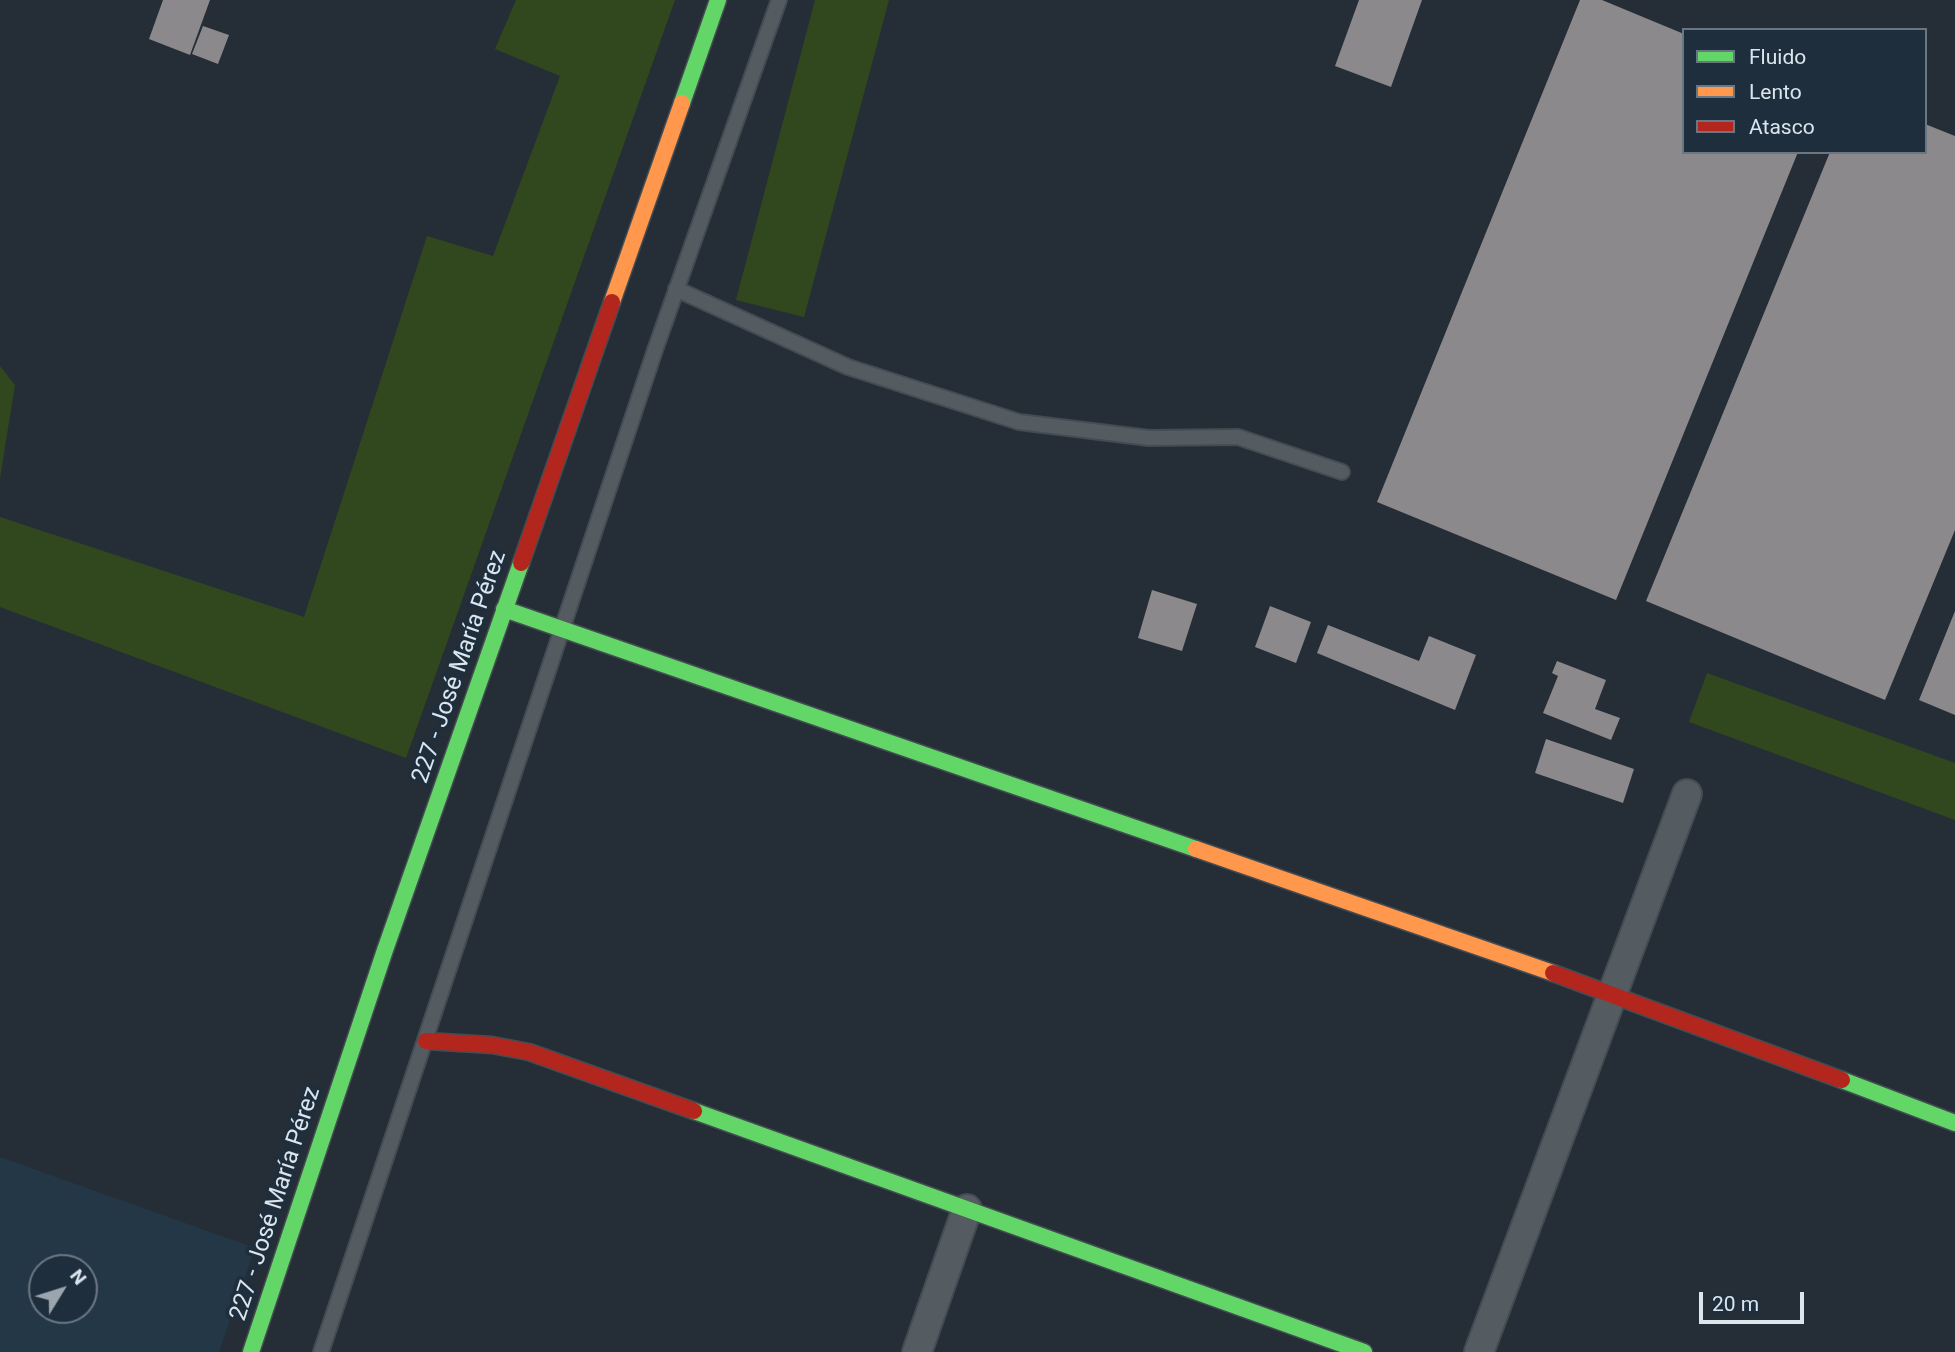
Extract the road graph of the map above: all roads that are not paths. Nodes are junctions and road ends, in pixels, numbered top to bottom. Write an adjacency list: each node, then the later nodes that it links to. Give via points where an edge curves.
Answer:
1 (718, 0): 5 (street, 227 - José María Pérez)
2 (779, 0): 3 (lane)
3 (676, 289): 4 (lane, via 848,368 1019,422 1149,438 1238,438); 6 (lane)
4 (1342, 472)
5 (505, 609): 6 (street); 12 (street, 227 - José María Pérez)
6 (562, 629): 8 (street); 9 (lane)
7 (1687, 794): 8 (street)
8 (1613, 994): 10 (street); 16 (street)
9 (426, 1041): 11 (street, via 529,1052); 13 (lane)
10 (1955, 1123)
11 (967, 1209): 14 (street); 15 (street)
12 (251, 1352)
13 (321, 1352)
14 (918, 1352)
15 (1364, 1352)
16 (1479, 1352)

